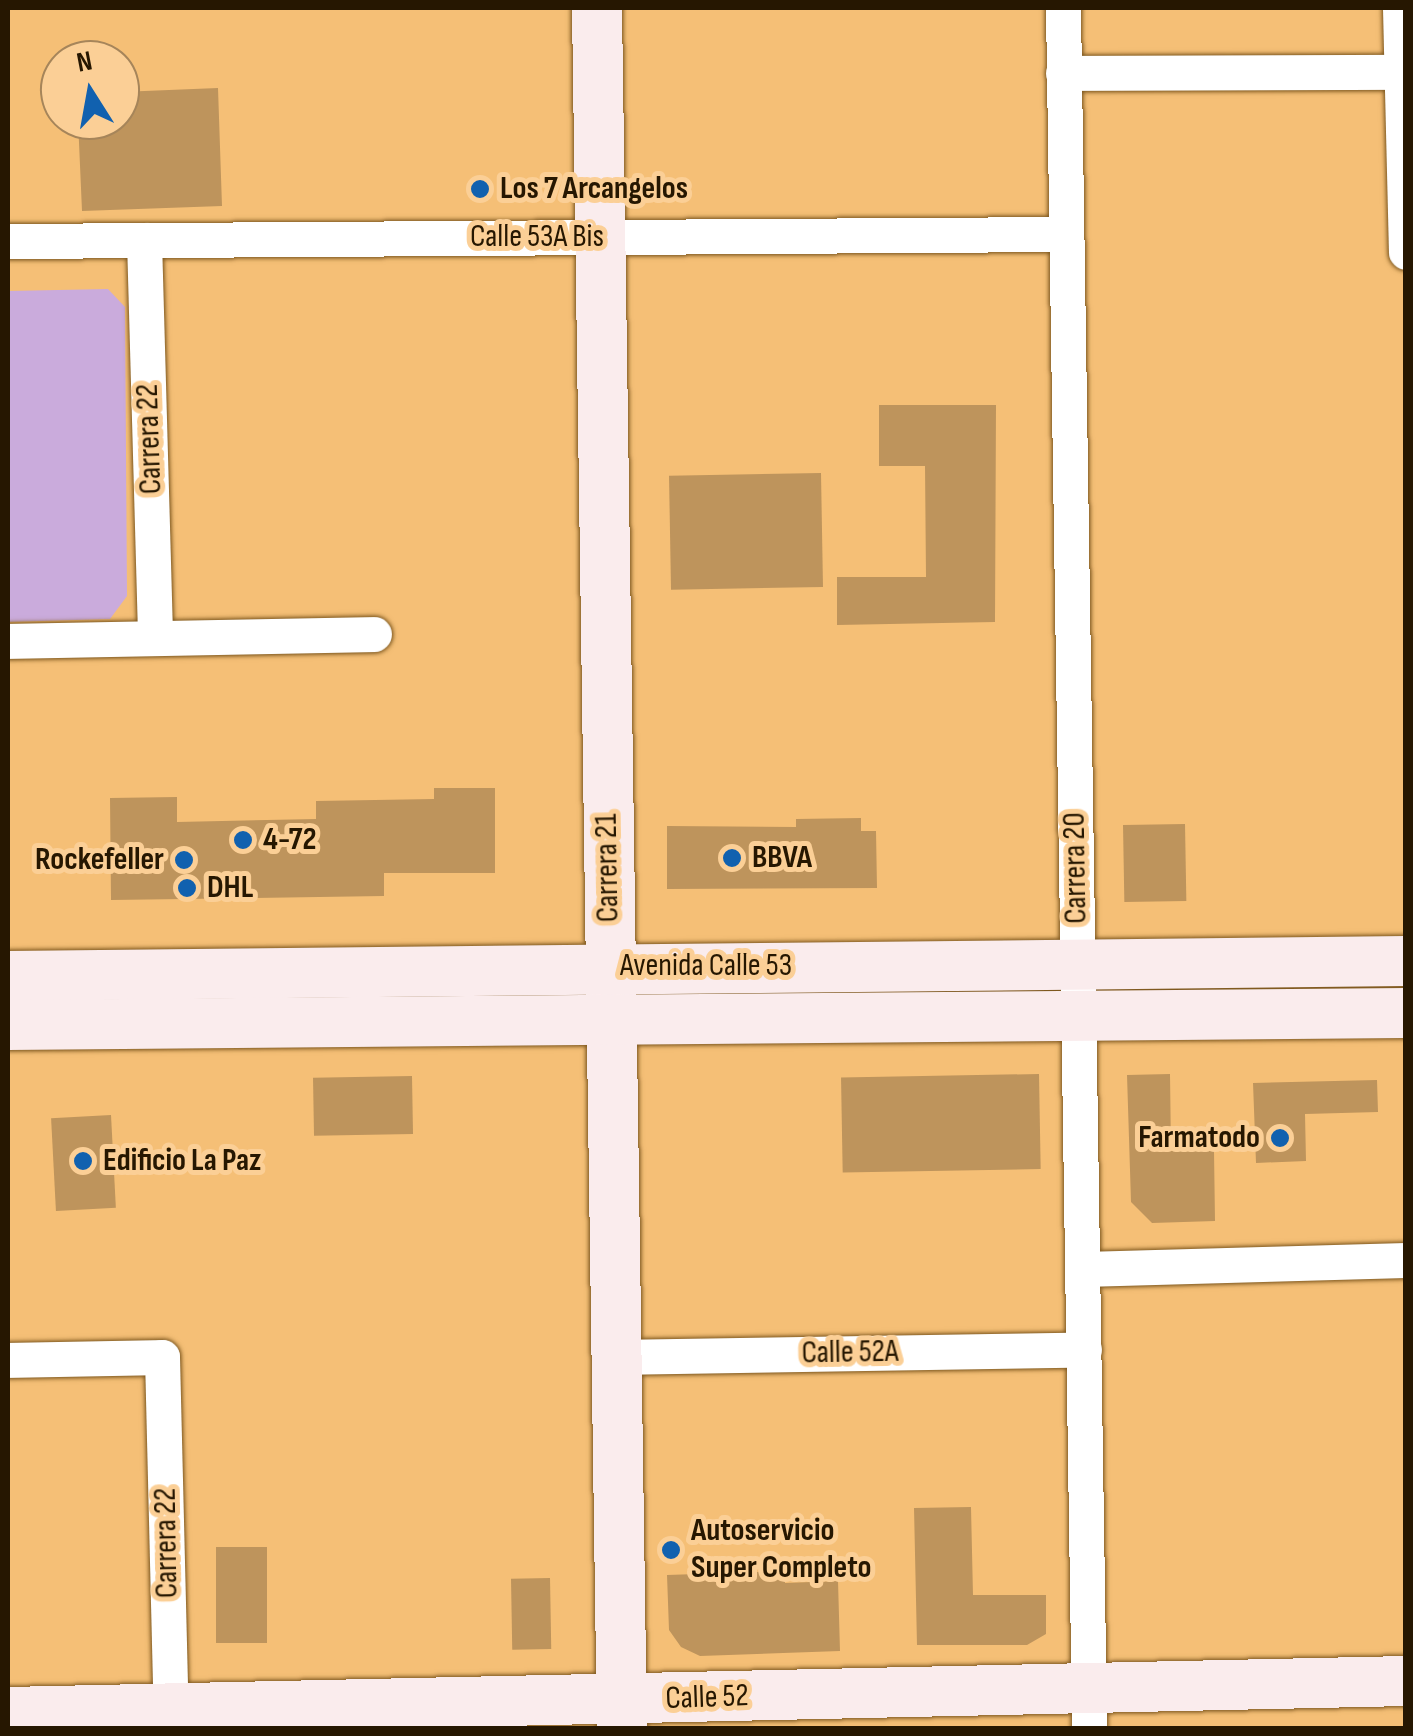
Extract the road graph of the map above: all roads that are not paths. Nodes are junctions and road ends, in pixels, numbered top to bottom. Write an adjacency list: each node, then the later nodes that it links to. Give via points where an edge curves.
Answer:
1 (597, 8): 7 (street, Carrera 21)
2 (1063, 8): 5 (street, Carrera 20)
3 (1400, 8): 4 (street)
4 (1403, 72): 5 (street); 10 (street)
5 (1064, 73): 6 (street, Carrera 20)
6 (1066, 234): 7 (street, Calle 53A Bis); 15 (street, Carrera 20)
7 (600, 237): 8 (street, Calle 53A Bis); 16 (street, Carrera 21)
8 (144, 240): 9 (street, Calle 53A Bis); 12 (street, Carrera 22)
9 (8, 241)
10 (1406, 252)
11 (374, 634): 12 (street)
12 (156, 638): 13 (street)
13 (8, 641)
14 (1406, 962): 15 (street, Avenida Calle 53)
15 (1079, 964): 16 (street, Avenida Calle 53); 19 (street, Carrera 20)
16 (608, 967): 17 (street, Avenida Calle 53); 20 (street, Carrera 21)
17 (8, 976)
18 (1406, 1012): 19 (street, Avenida Calle 53)
19 (1079, 1014): 20 (street, Avenida Calle 53); 23 (street, Carrera 20)
20 (609, 1018): 21 (street, Avenida Calle 53); 25 (street, Carrera 21)
21 (8, 1025)
22 (1406, 1260): 23 (street)
23 (1082, 1269): 24 (street, Carrera 20)
24 (1084, 1350): 25 (street, Calle 52A); 28 (street, Carrera 20)
25 (615, 1357): 30 (street, Carrera 21)
26 (8, 1360): 31 (street, Carrera 22, via 162,1357)
27 (1406, 1681): 28 (street, Calle 52)
28 (1089, 1708): 30 (street, Calle 52)
29 (8, 1712): 31 (street, Calle 52)
30 (622, 1714): 31 (street, Calle 52)
31 (171, 1718)

